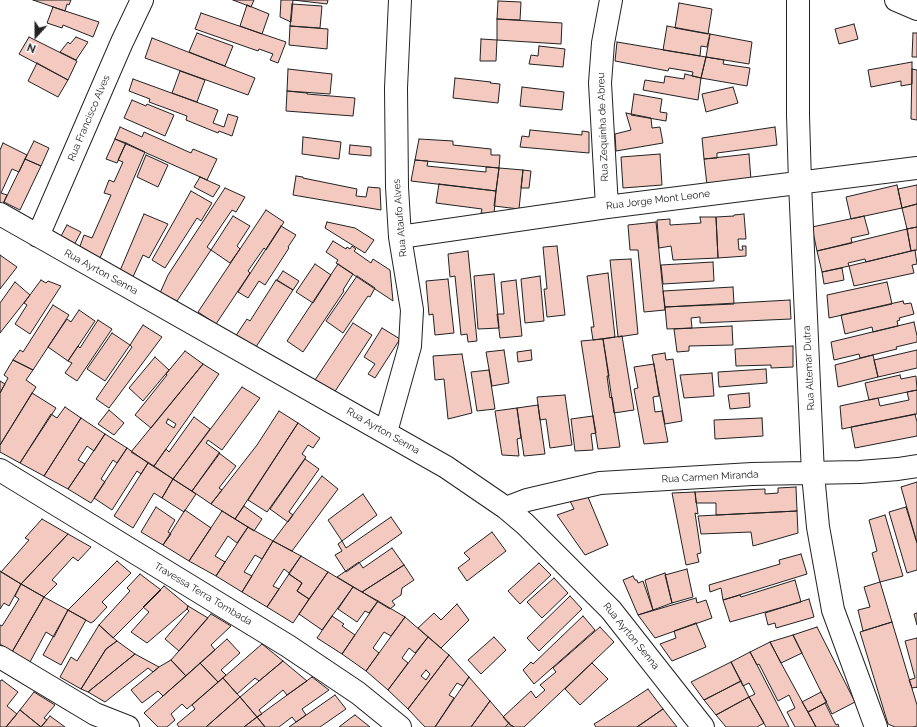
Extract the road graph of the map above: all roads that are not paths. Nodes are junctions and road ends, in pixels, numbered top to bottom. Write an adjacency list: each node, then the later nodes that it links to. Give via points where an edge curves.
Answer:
1 (142, 0): 11 (street, Rua Francisco Alves)
2 (400, 0): 12 (street, Rua Ataufo Alves, via 396,88)
3 (610, 0): 9 (street, Rua Zequinha de Abreu, via 600,83)
4 (798, 0): 8 (street, Rua Altemar Dutra)
5 (896, 0): 6 (street)
6 (917, 9)
7 (917, 168): 8 (street, Rua Jorge Mont Leone)
8 (800, 183): 9 (street, Rua Jorge Mont Leone); 16 (street, Rua Altemar Dutra)
9 (607, 206): 12 (street, Rua Jorge Mont Leone)
10 (0, 214): 11 (street, Rua Ayrton Senna)
11 (38, 236): 13 (street, Rua Ayrton Senna)
12 (400, 237): 13 (street, Rua Ataufo Alves, via 412,310 410,346)
13 (386, 432): 17 (street, Rua Ayrton Senna, via 446,467)
14 (917, 466): 16 (street, Rua Carmen Miranda)
15 (0, 470): 20 (street, Travessa Terra Tombada, via 288,646 358,692)
16 (813, 474): 17 (street, Rua Carmen Miranda, via 752,474 600,483 527,500); 22 (street, Rua Altemar Dutra, via 818,526 833,610)
17 (506, 508): 21 (street, Rua Ayrton Senna, via 612,610)
18 (0, 657): 19 (street, via 95,714)
19 (128, 727)
20 (400, 727)
21 (703, 727)
22 (876, 727)

